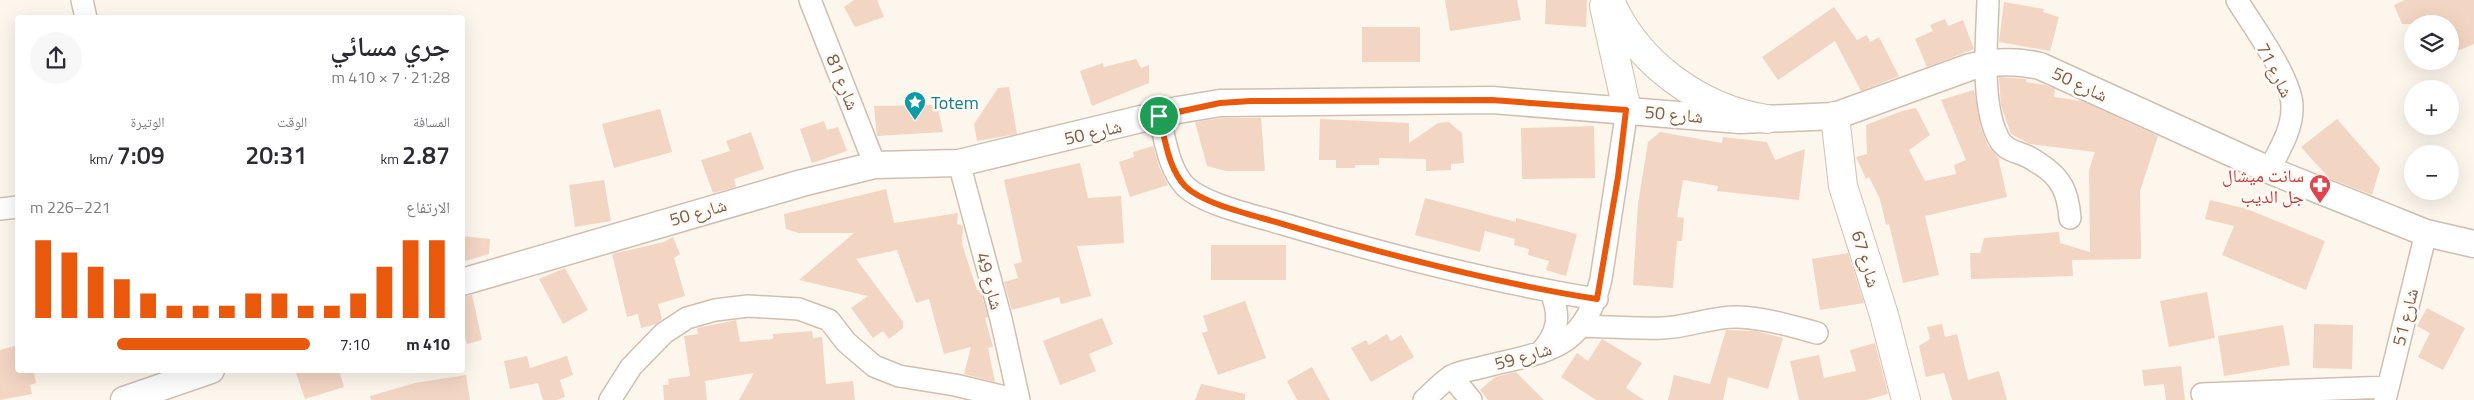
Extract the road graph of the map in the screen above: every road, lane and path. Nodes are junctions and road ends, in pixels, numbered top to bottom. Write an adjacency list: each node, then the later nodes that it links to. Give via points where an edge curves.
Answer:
1 (82, 0): 7 (street)
2 (810, 0): 14 (street, شارع 81)
3 (1602, 0): 9 (main road)
4 (1610, 0): 12 (main road, via 1633,38 1673,79 1719,106)
5 (1988, 0): 8 (street)
6 (2237, 0): 15 (street, شارع 71, via 2276,64 2292,100 2288,129)
7 (85, 15)
8 (1986, 63): 11 (street, شارع 50); 15 (street, شارع 50, via 2022,62 2040,66); 18 (street, via 1986,82 2000,141 2010,151 2026,155 2056,176 2065,188)
9 (1626, 110): 10 (street, شارع 50, via 1492,100 1251,101 1220,103); 12 (street, شارع 50, via 1740,120); 23 (street, شارع 59)
10 (1159, 116): 13 (street, شارع 50); 22 (street, via 1177,176 1195,193 1236,210 1388,256)
11 (1835, 116): 12 (street, شارع 50); 37 (main road, شارع 67, via 1843,186 1884,315)
12 (1767, 119)
13 (959, 162): 14 (street, شارع 50); 34 (street, شارع 49)
14 (875, 165): 21 (street, شارع 50, via 802,183)
15 (2269, 170): 19 (street, شارع 50)
16 (15, 207): 17 (street)
17 (0, 209)
18 (2070, 218)
19 (2426, 233): 20 (street, شارع 50); 30 (street, شارع 51)
20 (2474, 244)
21 (465, 281)
22 (1551, 292): 23 (street); 26 (street, via 1558,314 1557,326)
23 (1597, 299): 24 (street, شارع 59)
24 (1583, 326): 25 (street, via 1662,328 1742,317); 26 (street, شارع 59, via 1569,340)
25 (1817, 333)
26 (1540, 353): 28 (street, شارع 59)
27 (193, 373): 29 (street)
28 (1451, 376): 35 (street, شارع 59); 36 (street)
29 (170, 377): 32 (street)
30 (2386, 393): 31 (street)
31 (2202, 394)
32 (124, 400)
33 (610, 400): 34 (street, via 631,366 664,333 687,318 748,306 798,309 829,320 846,342 874,366 899,376)
34 (1019, 400)
35 (1424, 400)
36 (1471, 400)
37 (1906, 400)

